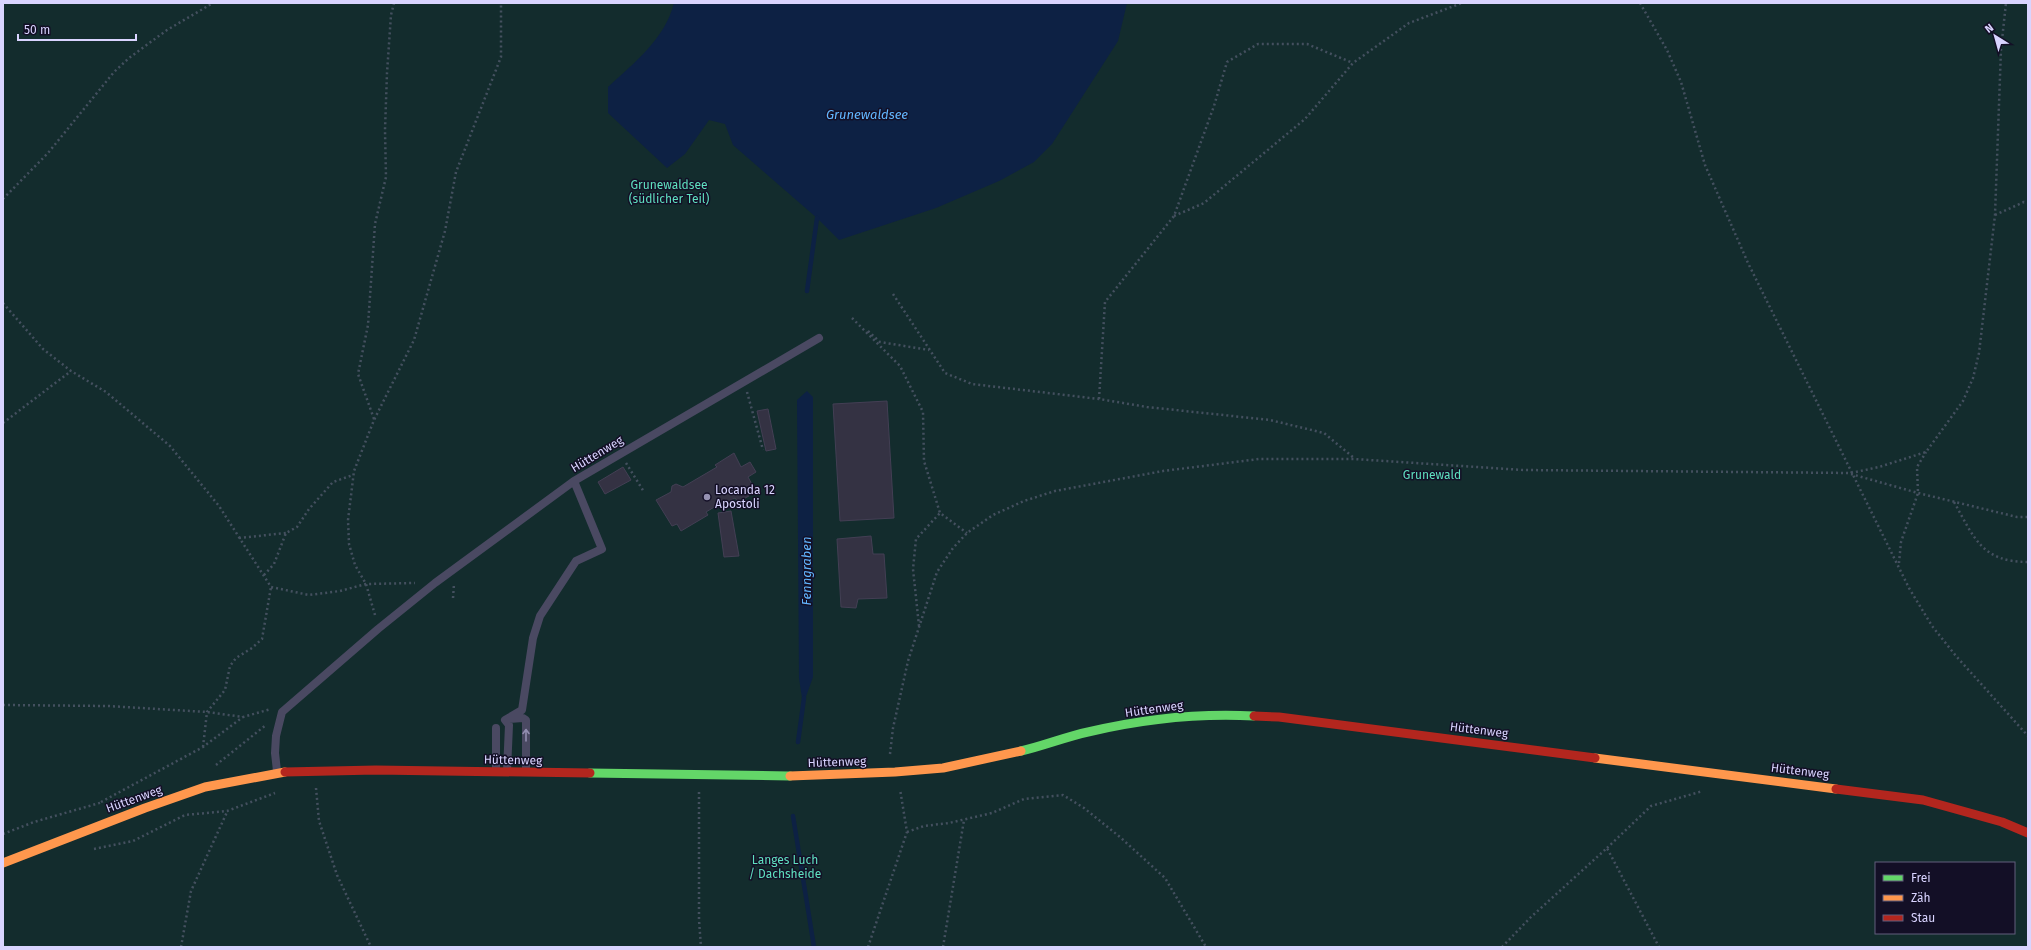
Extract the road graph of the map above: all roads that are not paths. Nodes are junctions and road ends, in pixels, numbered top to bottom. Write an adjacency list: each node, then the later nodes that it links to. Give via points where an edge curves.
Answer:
1 (819, 338): 2 (lane, Hüttenweg)
2 (574, 481): 3 (lane, via 602,549 576,560 540,616 533,638 522,710); 7 (lane, Hüttenweg, via 435,583 282,712 276,736)
3 (504, 720): 6 (lane, via 509,725); 8 (lane, one-way to 3, via 526,720)
4 (496, 728): 5 (lane)
5 (496, 771): 6 (main road, Hüttenweg); 7 (main road, Hüttenweg)
6 (508, 771): 8 (main road, Hüttenweg)
7 (278, 772): 10 (main road, Hüttenweg, via 205,787)
8 (526, 772): 9 (main road, Hüttenweg, via 812,776 943,768 1022,751 1088,732 1150,720 1213,714 1246,714 1279,716 1923,800 2002,822)
9 (2028, 833)
10 (3, 863)

